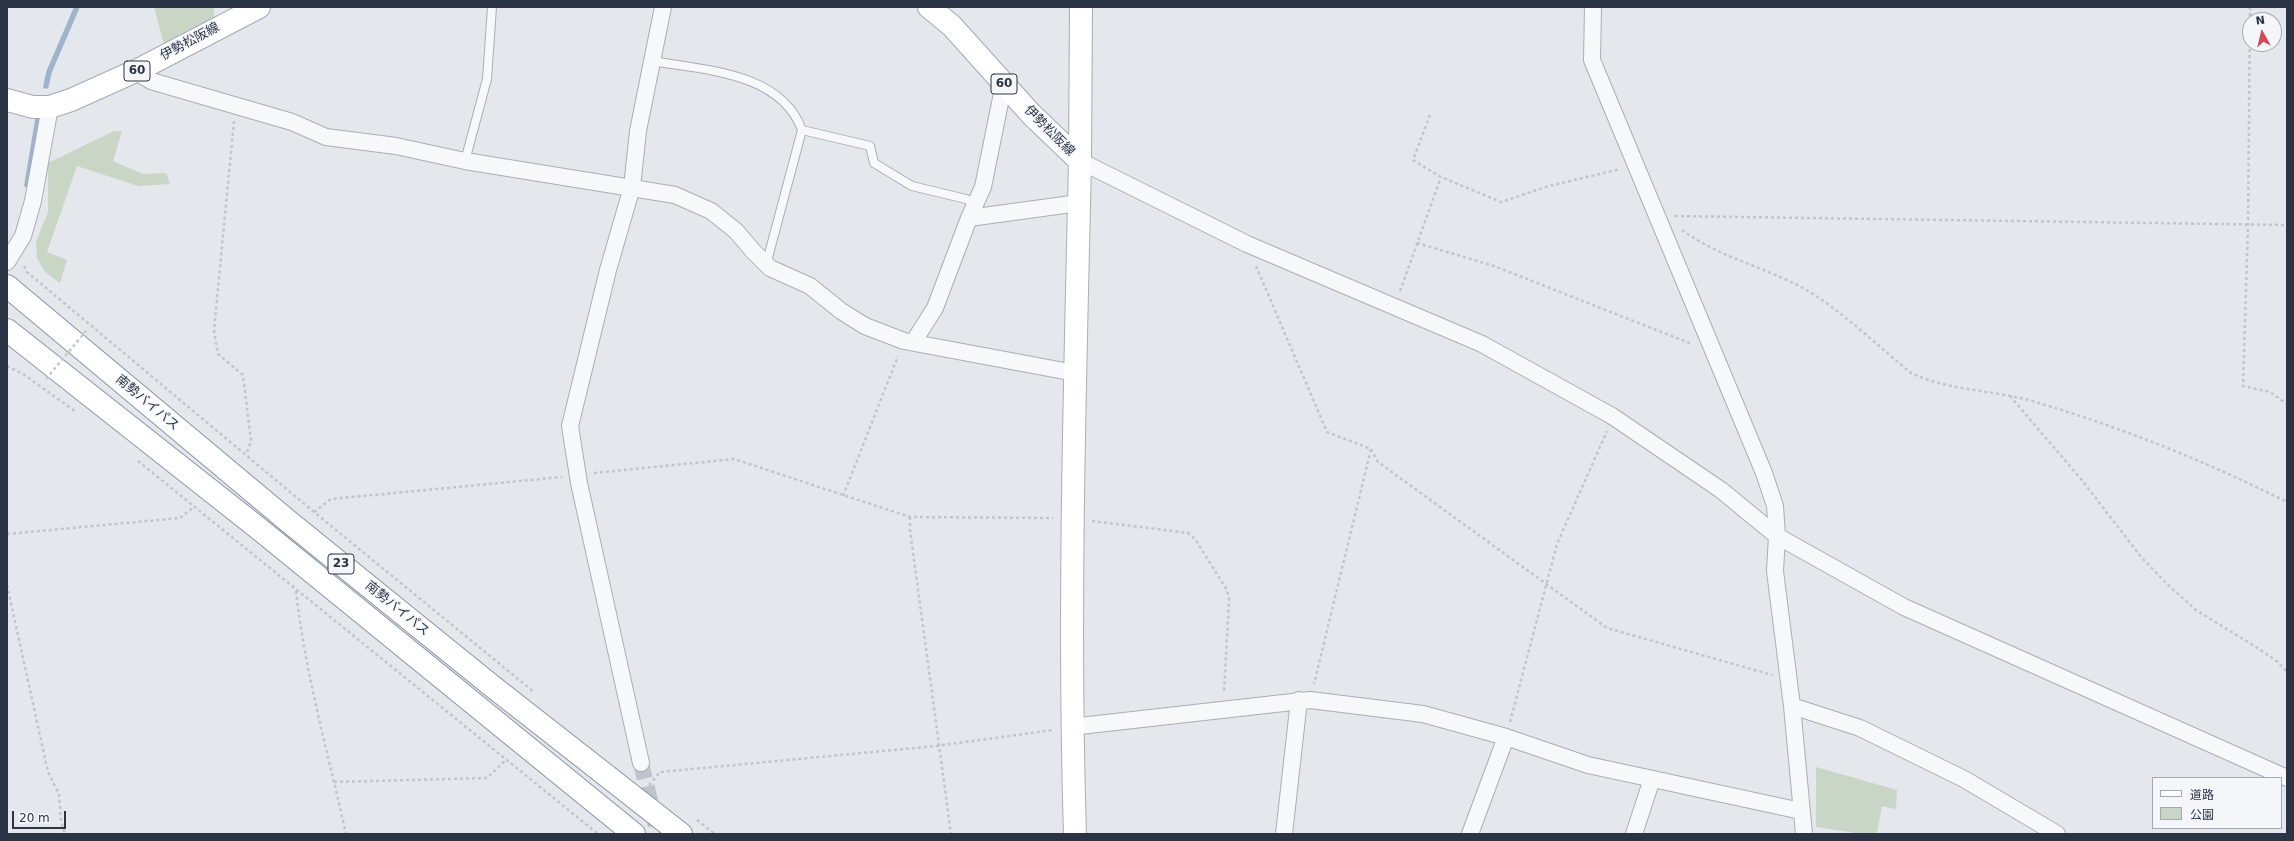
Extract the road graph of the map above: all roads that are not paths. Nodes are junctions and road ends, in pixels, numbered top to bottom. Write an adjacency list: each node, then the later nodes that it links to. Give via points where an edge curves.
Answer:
1 (259, 7): 8 (main road, 伊勢松阪線 / 60)
2 (492, 7): 13 (lane, via 487,79)
3 (663, 7): 7 (street)
4 (929, 7): 9 (main road, 伊勢松阪線 / 60, via 952,26)
5 (1081, 7): 14 (main road, 伊勢松阪線)
6 (1593, 7): 24 (street, via 1592,60 1764,473 1775,506)
7 (652, 61): 12 (lane, via 720,72 761,86 786,102 797,116); 15 (street, via 638,131)
8 (135, 71): 11 (main road, 伊勢松阪線 / 60); 13 (street, via 151,81 292,122 326,137 396,146)
9 (1004, 83): 14 (main road, 伊勢松阪線 / 60, via 1031,114); 17 (street, via 983,187)
10 (7, 100): 11 (main road, 伊勢松阪線 / 60, via 33,107)
11 (50, 107): 18 (street, via 33,201 19,244)
12 (802, 130): 17 (lane, via 870,146 874,163 912,186 966,199); 19 (lane)
13 (465, 160): 15 (street)
14 (1080, 160): 16 (main road); 24 (street, via 1247,244 1482,344 1612,416 1721,490)
15 (632, 187): 19 (street, via 676,195 711,211 736,231); 29 (street, via 608,270 570,426 578,475)
16 (1079, 203): 17 (street); 23 (main road)
17 (972, 211): 22 (street, via 935,308)
18 (7, 262)
19 (766, 264): 22 (street, via 810,286 865,326)
20 (7, 286): 34 (main road, 南勢バイパス / 23, via 294,526)
21 (7, 330): 33 (main road, 南勢バイパス / 23, via 270,538)
22 (909, 341): 23 (street)
23 (1075, 372): 27 (main road)
24 (1777, 536): 26 (street, via 1775,571); 30 (street, via 1904,606)
25 (1305, 700): 27 (street); 28 (street, via 1423,714); 36 (street)
26 (1792, 706): 32 (street); 40 (street, via 1860,728 1964,779)
27 (1072, 727): 35 (main road)
28 (1506, 737): 31 (street, via 1588,765); 37 (street)
29 (641, 763)
30 (2287, 778)
31 (1652, 779): 32 (street); 38 (street)
32 (1801, 810): 39 (street)
33 (634, 834)
34 (681, 834)
35 (1075, 834)
36 (1284, 834)
37 (1470, 834)
38 (1634, 834)
39 (1804, 834)
40 (2057, 834)

